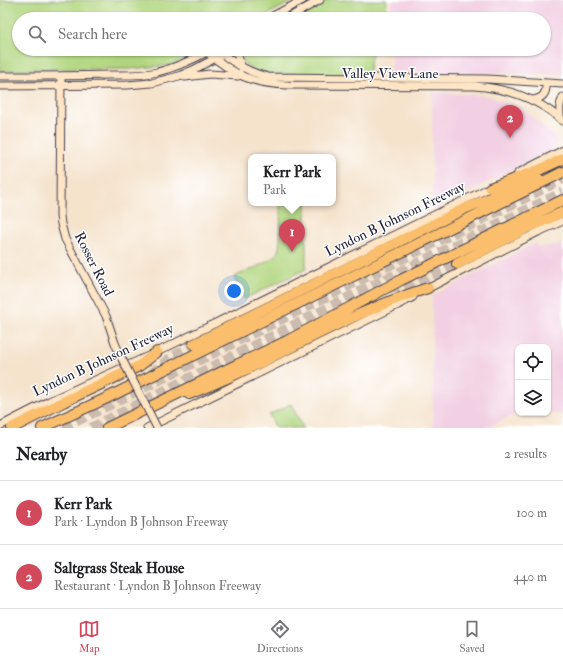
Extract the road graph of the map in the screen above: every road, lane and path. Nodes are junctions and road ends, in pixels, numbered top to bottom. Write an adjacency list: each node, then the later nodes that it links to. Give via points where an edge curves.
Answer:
1 (302, 0): 3 (main road)
2 (320, 0): 4 (main road)
3 (280, 12)
4 (299, 12)
5 (200, 56): 13 (main road, via 158,72 145,74)
6 (214, 56): 10 (main road, Valley View Lane)
7 (221, 56): 10 (main road)
8 (224, 56): 11 (main road, Valley View Lane)
9 (237, 56): 11 (main road)
10 (215, 59): 14 (main road); 15 (main road, Valley View Lane)
11 (242, 68): 16 (main road, Valley View Lane, via 268,77)
12 (0, 76): 13 (main road)
13 (61, 76): 19 (main road, Rosser Road)
14 (172, 78): 15 (main road, via 210,74); 19 (main road, via 140,85)
15 (245, 78): 16 (main road, Valley View Lane, via 275,85)
16 (479, 83): 17 (main road, Valley View Lane); 22 (main road, Valley View Lane)
17 (546, 83): 18 (main road, Valley View Lane); 22 (main road, via 544,95)
18 (563, 84)
19 (61, 85): 20 (main road); 42 (main road, Rosser Road, bridge, via 60,216 63,231 106,316 122,359)
20 (0, 86)
21 (563, 97): 23 (main road, via 559,111)
22 (532, 100): 23 (main road, Valley View Lane)
23 (562, 120)
24 (563, 150): 28 (main road, Lyndon B Johnson Freeway)
25 (563, 159): 28 (highway)
26 (563, 172): 27 (highway)
27 (550, 178): 34 (highway, via 526,182 462,210); 39 (highway, via 115,395)
28 (490, 188): 35 (main road, Lyndon B Johnson Freeway)
29 (563, 200): 36 (highway, via 401,280 287,341)
30 (563, 212): 32 (highway)
31 (563, 221): 33 (main road)
32 (457, 264)
33 (428, 288): 36 (highway, via 328,328 232,377 192,393); 41 (main road)
34 (194, 344)
35 (157, 352): 37 (main road, Lyndon B Johnson Freeway); 38 (highway, via 139,366)
36 (173, 396): 40 (highway)
37 (0, 426)
38 (12, 428)
39 (42, 428)
40 (107, 428)
41 (147, 428)
42 (157, 428)

